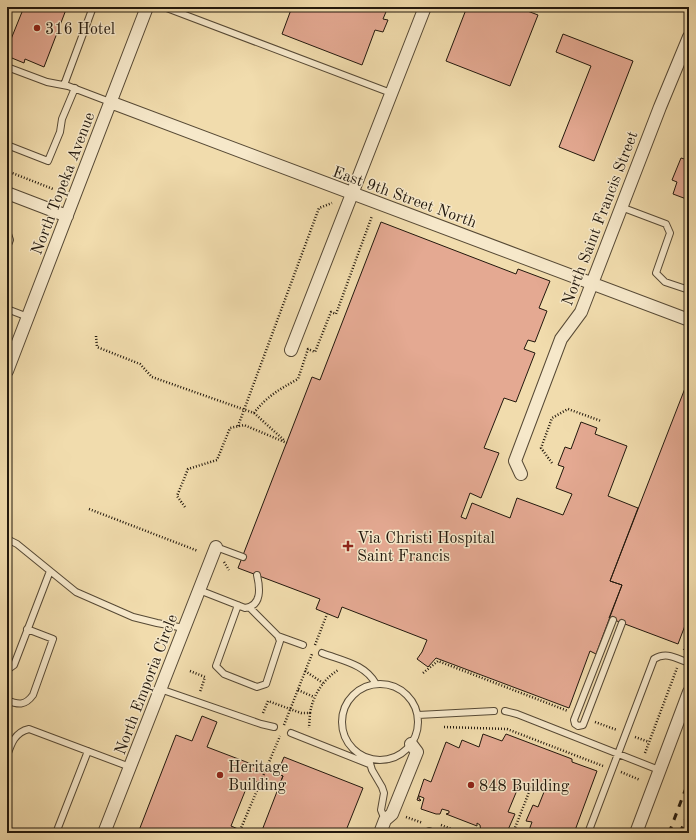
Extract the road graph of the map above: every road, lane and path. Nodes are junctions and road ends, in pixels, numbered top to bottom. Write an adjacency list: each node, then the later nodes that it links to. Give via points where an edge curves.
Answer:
1 (92, 7): 7 (lane)
2 (147, 7): 10 (street, North Topeka Avenue)
3 (164, 7): 9 (lane)
4 (425, 7): 9 (street)
5 (689, 38): 17 (street, North Saint Francis Street)
6 (7, 67): 7 (lane, via 47,82)
7 (64, 85): 8 (lane)
8 (75, 88): 10 (lane); 11 (lane, via 48,162)
9 (391, 93): 15 (street)
10 (110, 102): 15 (street, East 9th Street North); 18 (street, North Topeka Avenue)
11 (7, 145)
12 (7, 171): 13 (path)
13 (52, 189)
14 (7, 193): 18 (street)
15 (352, 194): 22 (street, East 9th Street North); 28 (street)
16 (332, 203): 30 (path, via 319,208)
17 (621, 207): 22 (street, North Saint Francis Street); 23 (lane, via 666,224 670,233 656,273 665,282)
18 (67, 216): 25 (street, North Topeka Avenue)
19 (372, 216): 31 (path, via 336,314 331,312 315,352 308,349 298,379 273,393)
20 (7, 231): 21 (lane, via 10,240)
21 (7, 247)
22 (592, 283): 26 (street, East 9th Street North); 35 (street, North Saint Francis Street, via 581,312 561,339 515,461)
23 (689, 290)
24 (7, 309): 25 (lane)
25 (28, 317): 29 (street, North Topeka Avenue)
26 (689, 320)
27 (96, 336): 30 (path, via 97,348 140,364 152,377)
28 (292, 350)
29 (7, 371)
30 (244, 410): 31 (path); 33 (path)
31 (254, 413): 33 (path, via 287,443 244,425)
32 (601, 421): 34 (path, via 568,409 552,418 541,448)
33 (238, 426): 36 (path, via 230,428 217,460 188,469 177,496)
34 (552, 463)
35 (520, 474)
36 (185, 507)
37 (89, 509): 40 (path)
38 (7, 539): 44 (lane)
39 (216, 547): 41 (lane); 46 (street, North Emporia Circle)
40 (198, 551)
41 (243, 557)
42 (224, 560): 43 (path)
43 (229, 570)
44 (50, 571): 51 (lane, via 76,592 111,608 133,617); 52 (lane)
45 (257, 575): 48 (lane, via 259,597)
46 (199, 590): 47 (lane); 51 (street, North Emporia Circle)
47 (238, 606): 48 (lane); 53 (lane, via 216,666 224,674 257,687 266,684 280,641)
48 (250, 608): 53 (lane)
49 (613, 620): 59 (lane)
50 (622, 623): 61 (lane)
51 (184, 628): 70 (street, North Emporia Circle)
52 (27, 629): 64 (lane, via 14,665); 75 (lane, via 54,639 29,700 22,704 14,704)
53 (278, 636): 55 (lane)
54 (689, 636): 60 (path)
55 (303, 645)
56 (322, 653): 69 (lane, via 363,668)
57 (311, 655): 58 (path)
58 (317, 658)
59 (598, 660): 61 (lane); 80 (lane)
60 (680, 660): 62 (lane); 88 (lane, via 661,654 654,659); 90 (path)
61 (606, 663): 82 (lane)
62 (689, 663)
63 (336, 665): 68 (path, via 342,667)
64 (7, 670)
65 (190, 671): 73 (path, via 205,677)
66 (305, 671): 68 (path)
67 (423, 673): 80 (path, via 438,661)
68 (323, 683): 74 (path)
69 (376, 684): 81 (lane, via 394,686 405,693); 95 (lane, via 358,690 349,699 341,721 343,734 349,744)
70 (160, 689): 84 (lane); 97 (street, North Emporia Circle)
71 (298, 690): 74 (path)
72 (689, 692): 99 (street)
73 (200, 693)
74 (314, 697): 79 (path)
75 (7, 700)
76 (494, 711): 81 (lane)
77 (505, 711): 89 (lane)
78 (263, 713): 79 (path, via 268,701 301,713)
79 (310, 713): 85 (path)
80 (576, 714): 83 (lane, via 574,722)
81 (418, 715): 91 (lane, via 418,728)
82 (586, 718): 83 (lane, via 583,725); 88 (path)
83 (578, 726): 89 (lane)
84 (274, 727)
85 (309, 728)
86 (444, 728): 98 (path, via 507,729)
87 (291, 733): 95 (lane)
88 (626, 734): 90 (path); 93 (lane)
89 (574, 736): 93 (lane)
90 (649, 742): 96 (path)
91 (411, 744): 95 (lane, via 395,757); 103 (street, via 417,752 392,814)
92 (88, 751): 94 (lane, via 29,729 17,735); 97 (lane); 104 (lane)
93 (619, 754): 96 (lane); 98 (lane)
94 (7, 756)
95 (369, 762): 103 (lane, via 384,793 381,810)
96 (641, 763): 99 (lane); 100 (path)
97 (130, 767): 105 (street, North Emporia Circle)
98 (613, 769): 100 (path); 110 (lane)
99 (659, 770): 111 (street)
100 (636, 778): 101 (path)
101 (640, 780)
102 (531, 787): 109 (path)
103 (385, 820): 106 (street)
104 (56, 833)
105 (104, 833)
106 (380, 833)
107 (425, 833): 108 (lane)
108 (434, 833)
109 (514, 833)
110 (588, 833)
111 (636, 833)

